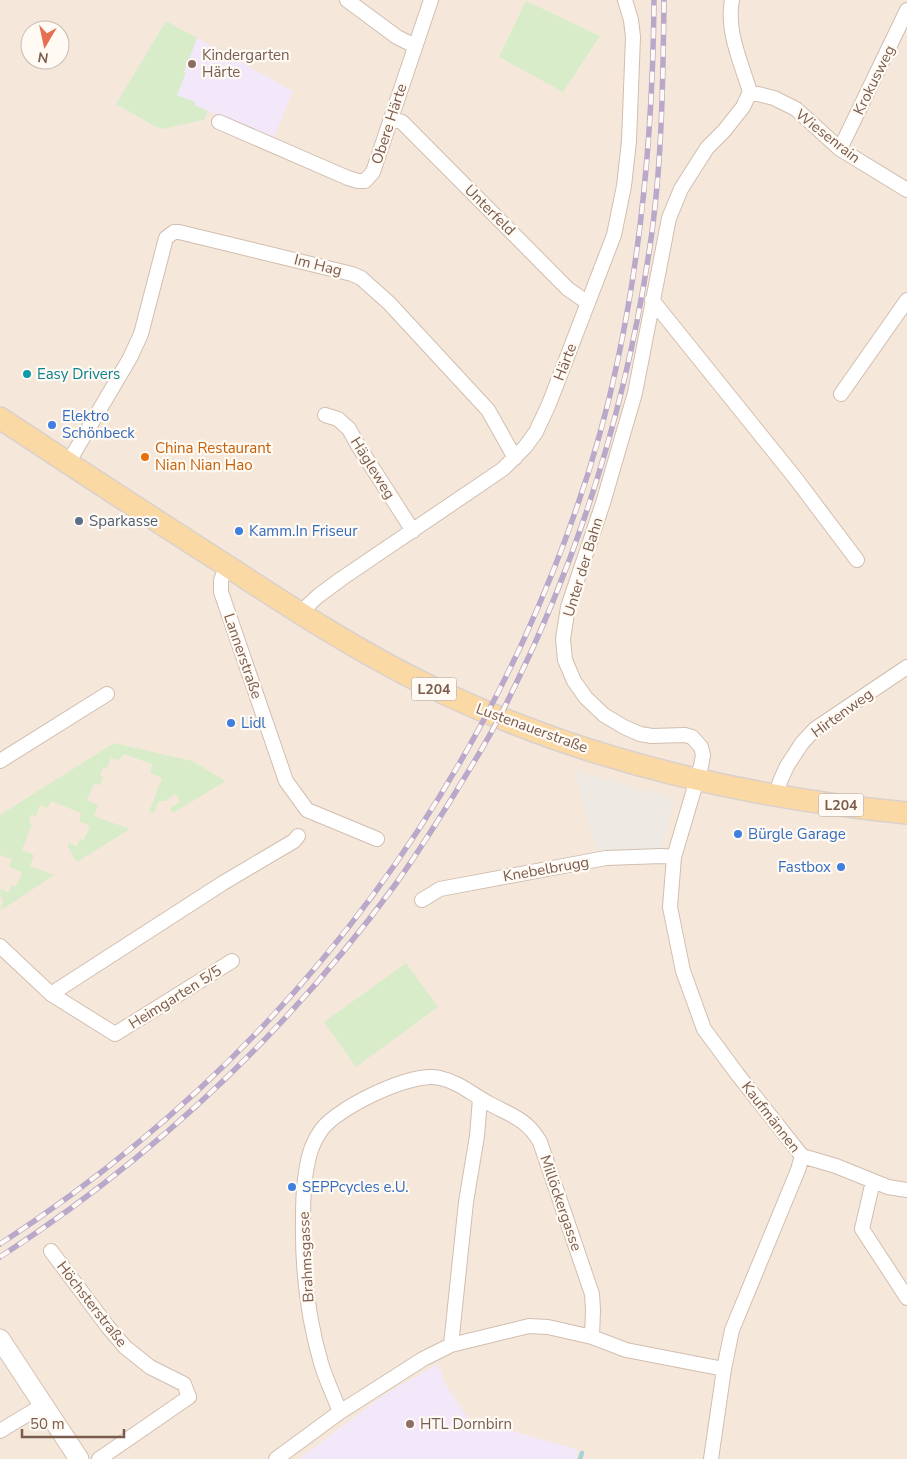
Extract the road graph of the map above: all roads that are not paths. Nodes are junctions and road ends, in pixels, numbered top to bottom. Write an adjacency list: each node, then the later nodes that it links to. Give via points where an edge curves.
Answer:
1 (347, 0): 6 (street, via 397,37)
2 (431, 0): 6 (street, Obere Härte)
3 (625, 0): 14 (street, Härte, via 633,37 628,150 614,235)
4 (732, 0): 7 (street, via 729,14 732,30)
5 (907, 10): 10 (street, Krokusweg)
6 (416, 46): 8 (street, Obere Härte)
7 (750, 92): 10 (street, Wiesenrain, via 774,98 796,109); 12 (street, Unter der Bahn, via 743,107 708,148 681,189 672,209)
8 (391, 118): 9 (street, Obere Härte, via 373,172 365,181 348,178); 14 (street, Unterfeld, via 402,122 568,289)
9 (219, 122)
10 (840, 149): 11 (street, Wiesenrain)
11 (907, 190)
12 (652, 300): 21 (street); 27 (street, Unter der Bahn, via 634,393 603,503 568,607 563,639 565,660 574,681 604,715 640,734 685,735 696,740 703,755)
13 (907, 300): 15 (street)
14 (588, 303): 18 (street, Härte, via 536,432)
15 (841, 394)
16 (325, 415): 20 (street, Hägleweg, via 338,419 350,429)
17 (0, 418): 19 (main road, Lustenauerstraße / L204)
18 (515, 458): 19 (street, Im Hag, via 488,410 389,303 361,278 174,232 166,238 141,334 130,358); 20 (street, Härte, via 504,469)
19 (68, 463): 22 (main road, Lustenauerstraße / L204)
20 (413, 531): 23 (street, Härte, via 323,592)
21 (857, 560)
22 (227, 566): 23 (main road, Lustenauerstraße / L204); 31 (street, Lannerstraße, via 221,580 221,592 286,781 307,810)
23 (300, 613): 27 (main road, Lustenauerstraße / L204, via 399,671 480,709 635,765)
24 (907, 667): 28 (street, Hirtenweg, via 815,729 787,766)
25 (107, 694): 26 (street)
26 (0, 761)
27 (697, 781): 28 (main road, Lustenauerstraße / L204); 32 (street, Kaufmännen)
28 (775, 796): 29 (main road, Lustenauerstraße / L204)
29 (907, 812)
30 (298, 836): 36 (street)
31 (378, 839)
32 (674, 857): 33 (street, Knebelbrugg, via 606,858 440,889); 39 (street, Kaufmännen, via 670,907 683,972 704,1028)
33 (422, 900)
34 (0, 946): 36 (street, Heimgarten 5/5)
35 (232, 962): 36 (street, Heimgarten 5/5, via 114,1034)
36 (51, 994)
37 (480, 1099): 38 (street, Millöckergasse, via 460,1085 439,1077 415,1080 386,1088 341,1114); 44 (street, Millöckergasse, via 524,1121 540,1142 592,1294); 46 (street)
38 (322, 1130): 49 (street, Brahmsgasse, via 310,1153 304,1186 303,1252 307,1298 322,1363)
39 (802, 1156): 40 (street); 47 (street, Kaufmännen, via 732,1330)
40 (874, 1181): 41 (street); 43 (street, via 862,1229)
41 (907, 1190)
42 (51, 1251): 52 (street, Höchsterstraße, via 125,1347 150,1367 184,1384 189,1397)
43 (907, 1298)
44 (592, 1337): 46 (street, via 548,1326 529,1326); 47 (street, via 626,1350)
45 (0, 1339): 48 (main road)
46 (451, 1345): 49 (street)
47 (724, 1369): 54 (street, Kaufmännen)
48 (43, 1405): 50 (street); 51 (main road)
49 (340, 1412): 53 (street)
50 (0, 1431)
51 (79, 1459)
52 (99, 1459)
53 (276, 1459)
54 (711, 1459)

